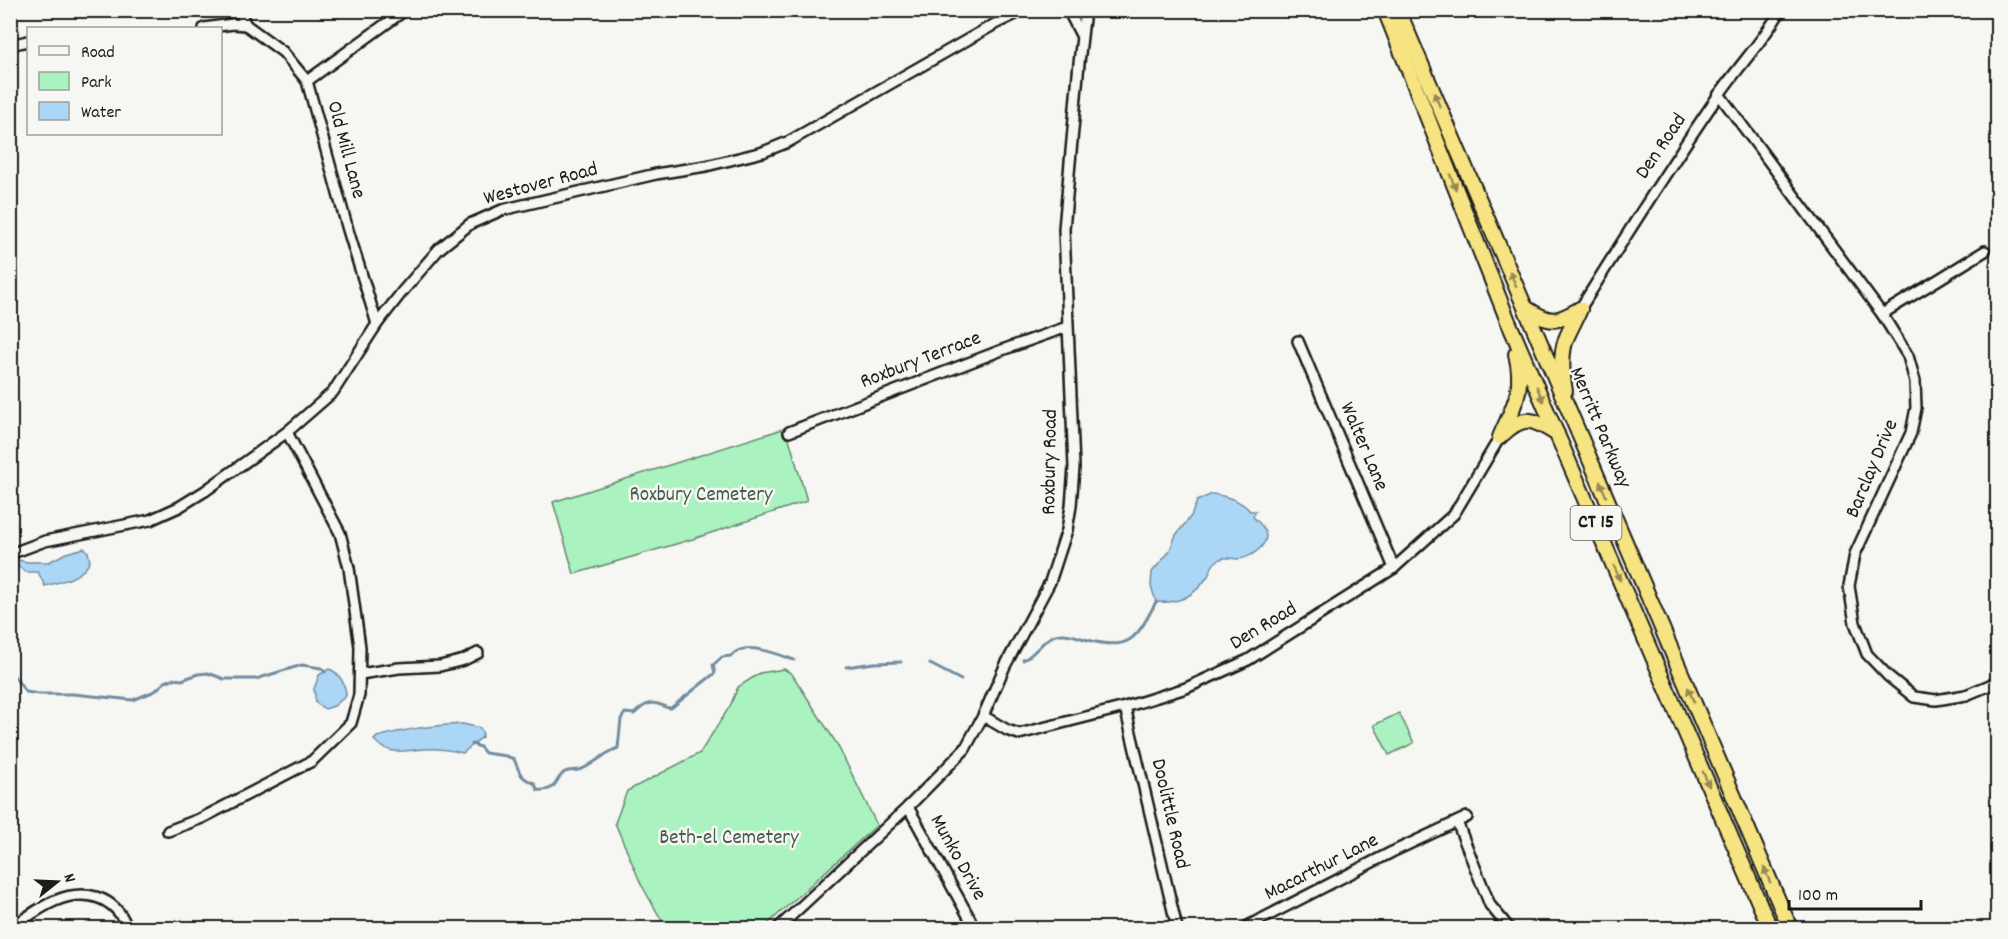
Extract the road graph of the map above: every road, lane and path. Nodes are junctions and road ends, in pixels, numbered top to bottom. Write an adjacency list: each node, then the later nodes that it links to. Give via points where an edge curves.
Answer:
1 (239, 10): 9 (street, Old Mill Lane)
2 (405, 10): 14 (street)
3 (1024, 10): 21 (street, Westover Road, via 788,142 763,152 502,210 470,224 439,249)
4 (1068, 10): 11 (street)
5 (1085, 10): 11 (street, Roxbury Road)
6 (1385, 10): 20 (highway, Merritt Parkway / CT 15, one-way to 20)
7 (1398, 10): 17 (highway, Merritt Parkway / CT 15, one-way to 7)
8 (1781, 10): 15 (street, Den Road)
9 (246, 25): 10 (street); 14 (street, Old Mill Lane, via 283,52)
10 (211, 27)
11 (1082, 37): 22 (street, Roxbury Road, via 1064,229)
12 (27, 41): 13 (street)
13 (10, 45)
14 (307, 81): 21 (street, Old Mill Lane)
15 (1719, 94): 18 (street, Den Road); 19 (street, Barclay Drive)
16 (1985, 250): 19 (street)
17 (1525, 308): 18 (highway, via 1553,321); 24 (highway, Merritt Parkway / CT 15)
18 (1580, 309): 24 (highway, via 1563,351)
19 (1882, 314): 33 (street, Barclay Drive, via 1908,356 1916,381 1916,408 1911,433 1855,554 1849,586 1855,623 1867,654 1914,697 1936,700 1966,696)
20 (1508, 321): 27 (highway, Merritt Parkway / CT 15, one-way to 27); 28 (highway, via 1520,386)
21 (377, 324): 25 (street, Westover Road, via 333,392)
22 (1067, 327): 26 (street, Roxbury Terrace); 35 (street, Roxbury Road, via 1074,467 1067,530 1050,582)
23 (1298, 341): 30 (street, Walter Lane)
24 (1569, 410): 48 (highway, Merritt Parkway / CT 15, one-way to 24)
25 (287, 432): 29 (street, Westover Road, via 205,491 150,520 45,541); 32 (street, via 340,533 349,568)
26 (789, 432)
27 (1557, 434): 28 (highway, via 1533,420 1524,420); 47 (highway, Merritt Parkway / CT 15, one-way to 47)
28 (1500, 437): 30 (street, Den Road, via 1454,514)
29 (10, 554)
30 (1394, 568): 34 (street, Den Road, via 1248,660 1186,688)
31 (478, 653): 32 (street, via 440,666)
32 (360, 674): 39 (street, via 351,723 312,761 202,818)
33 (1998, 679)
34 (1125, 707): 35 (street, Den Road, via 1019,734); 44 (street, Doolittle Road)
35 (983, 716): 36 (street, Roxbury Road, via 965,749)
36 (908, 807): 42 (street, Roxbury Road); 43 (street, Munko Drive)
37 (1467, 817): 38 (street, Macarthur Lane)
38 (1457, 822): 45 (street, Macarthur Lane); 46 (street, via 1490,905)
39 (168, 831)
40 (11, 928): 41 (street, via 55,901 79,894 108,902 118,910)
41 (127, 928)
42 (778, 928)
43 (972, 928)
44 (1177, 928)
45 (1244, 928)
46 (1509, 928)
47 (1770, 928)
48 (1790, 928)

